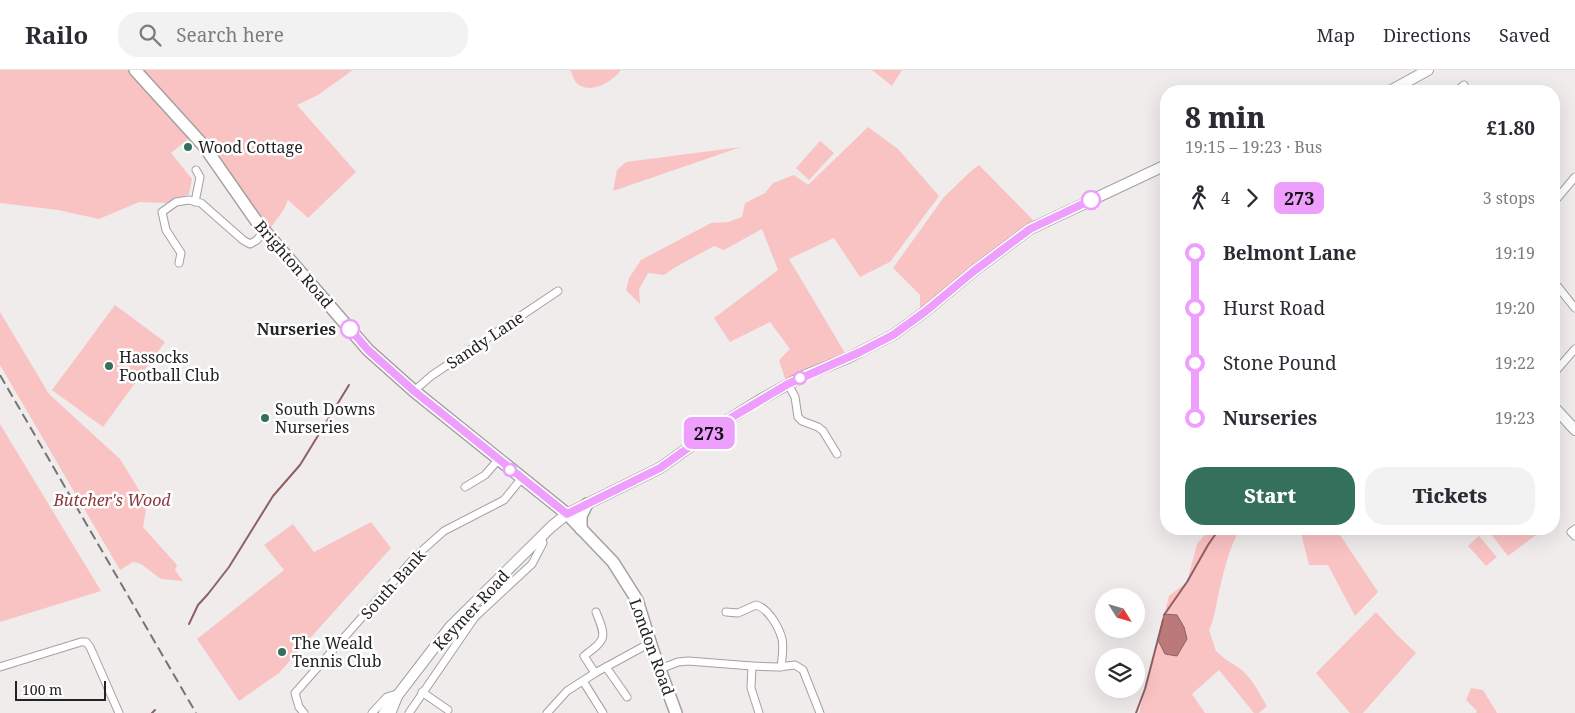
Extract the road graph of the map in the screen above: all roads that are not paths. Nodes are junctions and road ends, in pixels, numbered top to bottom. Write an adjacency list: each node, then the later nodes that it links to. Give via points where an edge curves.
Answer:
1 (135, 70): 9 (main road, Brighton Road, via 204,146)
2 (1428, 70): 3 (main road)
3 (1401, 85)
4 (1160, 168): 16 (main road, Keymer Road, via 1038,225 893,335)
5 (196, 170): 8 (street, via 200,177)
6 (1575, 178): 7 (street)
7 (1560, 195)
8 (196, 202): 9 (street, via 250,244); 10 (street, via 176,202 162,212 166,230 181,253)
9 (264, 230): 17 (main road, Brighton Road, via 368,350)
10 (179, 263)
11 (1560, 289): 13 (street)
12 (558, 291): 17 (street, Sandy Lane, via 431,376)
13 (1575, 308)
14 (1574, 354): 15 (street)
15 (1560, 367)
16 (788, 384): 20 (street, via 795,397 798,417 823,431); 24 (main road, Keymer Road, via 729,419 660,468)
17 (414, 391): 21 (main road, Brighton Road)
18 (1560, 414): 19 (main road)
19 (1575, 430)
20 (837, 454)
21 (498, 460): 22 (main road, Brighton Road); 23 (street, via 485,475)
22 (521, 478): 25 (main road, Brighton Road); 45 (street, South Bank, via 504,500 444,531 417,555 295,693)
23 (465, 487)
24 (587, 504): 25 (main road, Keymer Road); 27 (main road, via 581,516)
25 (567, 514): 27 (main road, London Road); 29 (main road, Keymer Road)
26 (1575, 528): 28 (street, via 1571,532)
27 (581, 529): 32 (main road, London Road, via 613,562 637,600)
28 (1575, 536)
29 (541, 537): 40 (street, via 543,543 532,564 475,617); 41 (main road, Keymer Road, via 450,627)
30 (596, 612): 38 (street, via 604,630 603,638 584,656)
31 (726, 612): 36 (street, via 738,614 756,605 771,615 782,638)
32 (650, 643): 35 (street); 37 (main road, London Road)
33 (752, 666): 36 (street); 37 (street, via 688,661); 53 (street, via 751,688)
34 (0, 667): 44 (street, via 86,642)
35 (606, 667): 38 (street); 42 (street)
36 (781, 667): 54 (street, via 795,665 803,670)
37 (660, 669): 52 (main road, London Road)
38 (595, 673): 39 (street)
39 (583, 681): 50 (street, via 567,692); 51 (street)
40 (422, 692): 43 (street); 49 (street)
41 (400, 693): 46 (street, via 387,697); 47 (main road, Keymer Road); 48 (street)
42 (627, 697)
43 (448, 710)
44 (119, 713)
45 (304, 713)
46 (372, 713)
47 (384, 713)
48 (392, 713)
49 (409, 713)
50 (548, 713)
51 (603, 713)
52 (676, 713)
53 (759, 713)
54 (820, 713)

